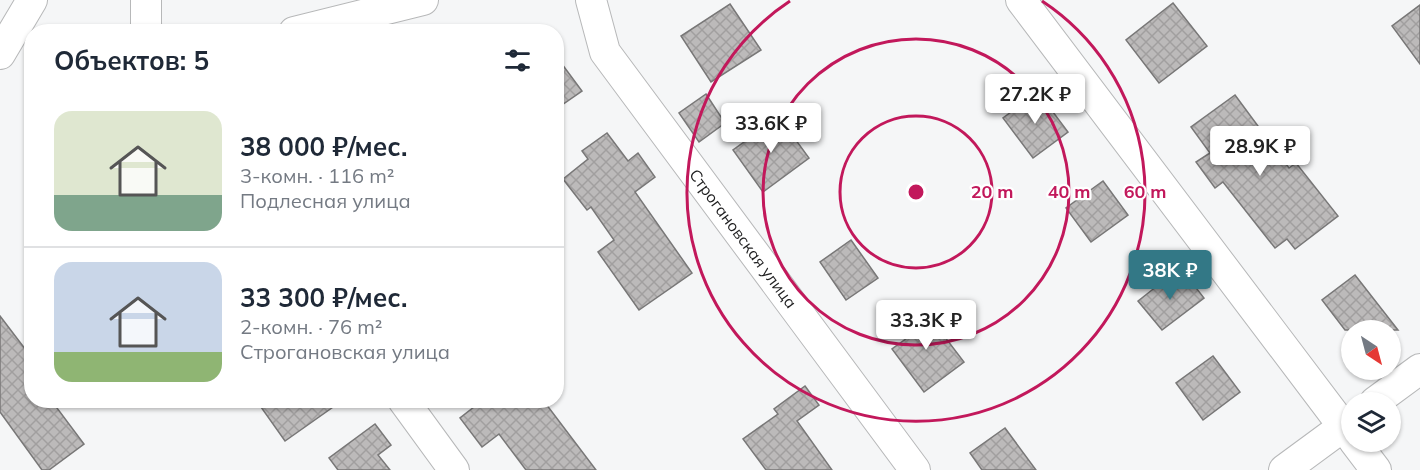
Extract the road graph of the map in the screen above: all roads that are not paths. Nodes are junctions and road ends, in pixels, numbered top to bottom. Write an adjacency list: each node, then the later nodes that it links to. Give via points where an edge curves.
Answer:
1 (32, 0): 8 (street)
2 (146, 0): 6 (street)
3 (423, 0): 7 (street)
4 (591, 0): 16 (street, Строгановская улица, via 605,52)
5 (1021, 0): 12 (street)
6 (146, 24)
7 (326, 24)
8 (0, 54)
9 (1420, 369): 10 (street)
10 (1389, 392)
11 (409, 408): 15 (street)
12 (1341, 419)
13 (1341, 436): 17 (street)
14 (1364, 452): 18 (street)
15 (454, 470)
16 (915, 470)
17 (1284, 470)
18 (1376, 470)

